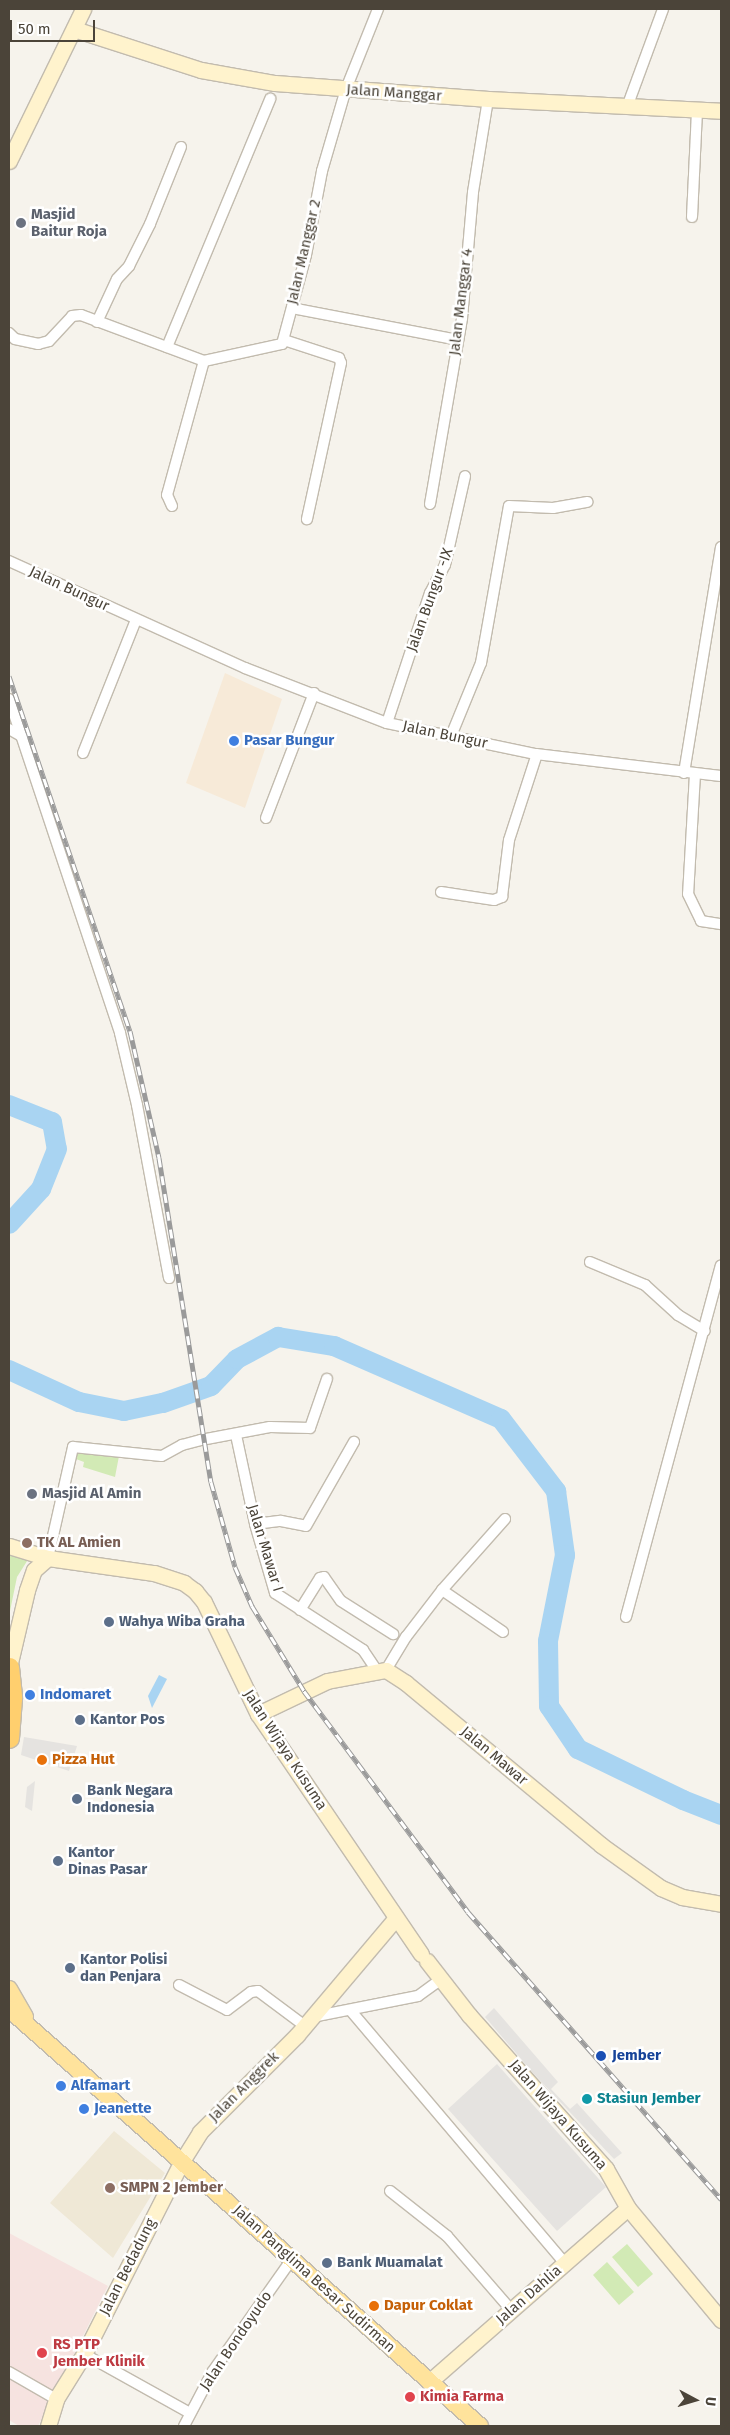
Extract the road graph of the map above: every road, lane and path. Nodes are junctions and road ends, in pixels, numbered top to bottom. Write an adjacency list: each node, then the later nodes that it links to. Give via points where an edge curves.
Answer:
1 (83, 9): 4 (street)
2 (378, 9): 5 (street, Jalan Manggar 2)
3 (663, 9): 8 (street)
4 (74, 29): 5 (street, Jalan Manggar, via 201,70 275,83); 12 (street)
5 (346, 89): 7 (street, Jalan Manggar); 14 (street, Jalan Manggar 2, via 322,171)
6 (270, 99): 19 (street)
7 (488, 99): 8 (street, Jalan Manggar); 18 (street, Jalan Manggar 4, via 473,192)
8 (627, 107): 9 (street, Jalan Manggar)
9 (697, 110): 10 (street, Jalan Manggar); 13 (street)
10 (721, 111)
11 (181, 147): 15 (street, via 150,224 129,266 117,279)
12 (9, 161)
13 (692, 217)
14 (292, 308): 17 (street, Jalan Manggar 2); 18 (street)
15 (97, 322): 16 (street, via 81,315 72,316 49,342 38,344 15,339); 19 (street)
16 (9, 334)
17 (284, 340): 20 (street, via 279,346); 25 (street, via 339,358 341,362)
18 (458, 340): 23 (street, Jalan Manggar 4)
19 (167, 347): 20 (street)
20 (207, 362): 24 (street, via 168,495)
21 (465, 476): 31 (street, Jalan Bungur -IX, via 446,565 430,593)
22 (587, 502): 33 (street, via 553,508 508,506 481,663)
23 (430, 504)
24 (172, 506)
25 (307, 518)
26 (721, 547): 37 (street)
27 (9, 561): 28 (street, Jalan Bungur)
28 (136, 620): 29 (street, Jalan Bungur, via 245,668); 35 (street)
29 (314, 693): 31 (street, Jalan Bungur); 40 (street)
30 (9, 699): 34 (street)
31 (387, 723): 33 (street, Jalan Bungur)
32 (9, 729): 34 (street)
33 (451, 736): 36 (street, Jalan Bungur)
34 (23, 737): 45 (street, via 120,1033 138,1105)
35 (82, 753)
36 (537, 754): 37 (street, Jalan Bungur); 41 (street, via 509,840 502,897 494,900)
37 (684, 773): 38 (street, Jalan Bungur)
38 (696, 774): 39 (street, Jalan Bungur); 42 (street, via 688,894 701,921)
39 (721, 776)
40 (266, 818)
41 (441, 892)
42 (721, 924)
43 (590, 1262): 46 (street, via 644,1285 678,1316)
44 (721, 1266): 46 (street)
45 (169, 1278)
46 (704, 1331): 56 (street)
47 (327, 1379): 48 (street, via 312,1427 270,1428)
48 (236, 1436): 51 (street, Jalan Mawar I); 53 (street, via 182,1445 162,1456 73,1447)
49 (354, 1442): 51 (street, via 306,1526 281,1521)
50 (504, 1519): 54 (street)
51 (255, 1524): 55 (street, Jalan Mawar I, via 275,1594)
52 (9, 1546): 53 (street, Jalan Wijaya Kusuma)
53 (48, 1558): 59 (street, via 34,1570 26,1590); 61 (street, Jalan Wijaya Kusuma, via 154,1573 184,1583 204,1602)
54 (442, 1590): 57 (street); 60 (street)
55 (300, 1610): 58 (street, via 320,1578 324,1577 342,1601); 60 (street, Jalan Mawar I, via 363,1650)
56 (626, 1617)
57 (503, 1632)
58 (393, 1634)
59 (9, 1667): 62 (highway, via 12,1698)
60 (382, 1670): 61 (street, via 327,1681); 63 (street, Jalan Mawar, via 406,1683 601,1845 661,1888 682,1897)
61 (258, 1714): 64 (street, Jalan Wijaya Kusuma)
62 (9, 1738)
63 (721, 1904)
64 (396, 1918): 65 (street, Jalan Wijaya Kusuma); 70 (street, Jalan Anggrek)
65 (440, 1980): 69 (street, via 418,1996); 74 (street, Jalan Wijaya Kusuma, via 606,2169)
66 (179, 1985): 70 (street, via 227,2010 251,1992 258,1991)
67 (9, 1989): 71 (main road, Jalan Panglima Besar Sudirman)
68 (9, 2009): 71 (main road, Jalan Panglima Besar Sudirman)
69 (351, 2011): 70 (street); 76 (street)
70 (308, 2022): 72 (street, Jalan Anggrek, via 200,2132)
71 (35, 2033): 72 (main road, Jalan Panglima Besar Sudirman)
72 (182, 2162): 75 (main road, Jalan Panglima Besar Sudirman); 79 (street, Jalan Bedadung)
73 (390, 2191): 77 (street, via 447,2236)
74 (628, 2208): 76 (street, Jalan Dahlia); 78 (street, Jalan Wijaya Kusuma)
75 (292, 2259): 81 (main road, Jalan Panglima Besar Sudirman); 83 (street, Jalan Bondoyudo, via 213,2371)
76 (565, 2263): 77 (street, Jalan Dahlia)
77 (511, 2310): 81 (street, Jalan Dahlia)
78 (721, 2320)
79 (84, 2354): 82 (street, Jalan Bedadung); 83 (street)
80 (9, 2372): 82 (street)
81 (429, 2382): 86 (main road, Jalan Panglima Besar Sudirman)
82 (56, 2399): 84 (street, Jalan Bedadung)
83 (190, 2413): 85 (street, Jalan Bondoyudo)
84 (48, 2426)
85 (184, 2426)
86 (480, 2426)

